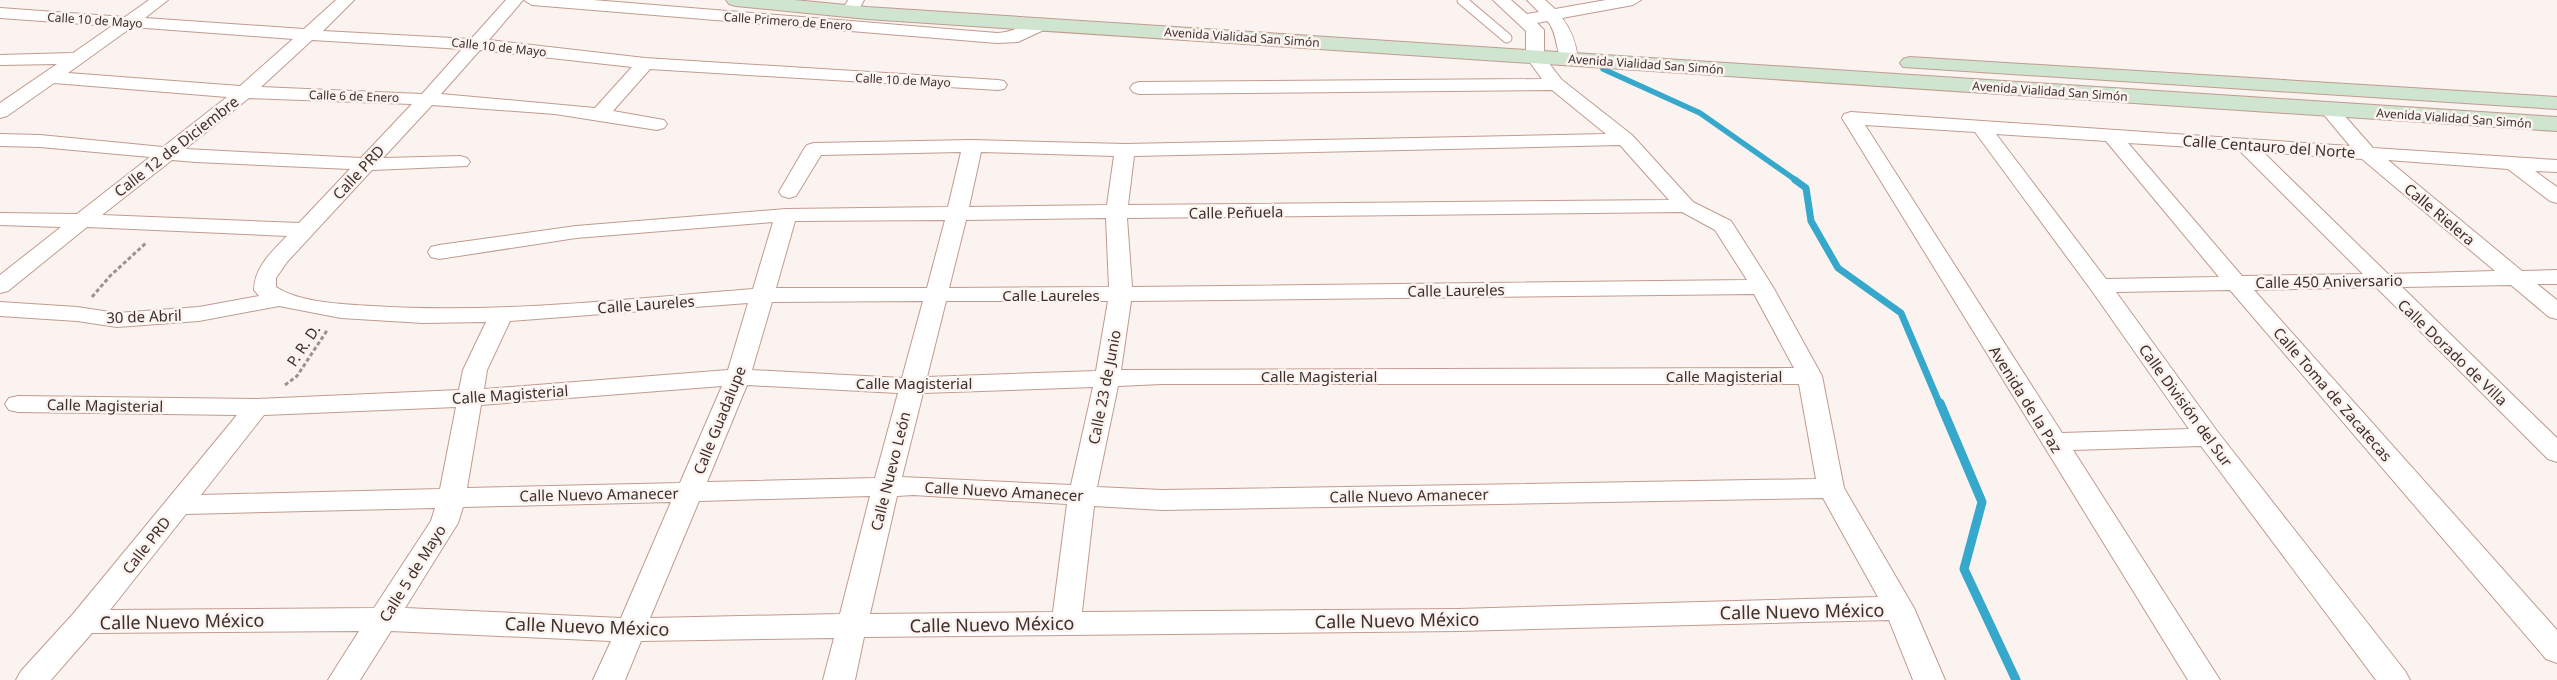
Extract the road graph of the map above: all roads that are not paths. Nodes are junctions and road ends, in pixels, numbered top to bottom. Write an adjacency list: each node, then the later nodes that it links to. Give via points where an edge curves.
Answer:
1 (160, 0): 15 (street)
2 (346, 0): 16 (street, Calle 12 de Diciembre)
3 (515, 0): 18 (street, Calle PRD)
4 (532, 0): 11 (street, Calle Primero de Enero)
5 (736, 0): 11 (main road, Avenida Vialidad San Simón)
6 (1462, 0): 17 (lane)
7 (1501, 0): 14 (street)
8 (1535, 0): 13 (street)
9 (1633, 0): 13 (street)
10 (995, 2): 17 (main road, Avenida Vialidad San Simón)
11 (849, 10): 19 (main road, Avenida Vialidad San Simón, via 1042,24)
12 (0, 13): 15 (street, Calle 10 de Mayo)
13 (1551, 16): 14 (street); 20 (street)
14 (1524, 20): 19 (street, via 1536,30)
15 (128, 22): 16 (street, Calle 10 de Mayo); 21 (street)
16 (309, 35): 18 (street, Calle 10 de Mayo); 28 (street, Calle 12 de Diciembre)
17 (1507, 38): 19 (main road, Avenida Vialidad San Simón)
18 (475, 44): 23 (street, Calle 10 de Mayo); 29 (street, Calle PRD)
19 (1535, 48): 20 (main road, Avenida Vialidad San Simón); 25 (street)
20 (1569, 50): 30 (main road, Avenida Vialidad San Simón); 31 (main road, Avenida Vialidad San Simón)
21 (78, 58): 22 (street); 24 (street)
22 (0, 60)
23 (645, 63): 26 (street, Calle 10 de Mayo); 33 (street)
24 (50, 78): 28 (street, Calle 6 de Enero); 32 (street)
25 (1556, 84): 27 (street); 39 (street)
26 (998, 85)
27 (1139, 88)
28 (244, 92): 29 (street, Calle 6 de Enero); 44 (street, Calle 12 de Diciembre)
29 (427, 99): 33 (street, Calle 6 de Enero); 48 (street, Calle PRD)
30 (2557, 103)
31 (2329, 110): 36 (main road, Avenida Vialidad San Simón); 45 (street, Calle Rielera)
32 (0, 112)
33 (601, 113): 35 (street, Calle 6 de Enero)
34 (1851, 118): 37 (street, Calle Centauro del Norte); 82 (street, Avenida de la Paz)
35 (657, 124)
36 (2557, 124)
37 (1981, 127): 38 (street, Calle Centauro del Norte); 66 (street, Calle División del Sur)
38 (2112, 135): 41 (street, Calle Centauro del Norte); 63 (street, Calle Toma de Zacatecas)
39 (1625, 139): 43 (street); 52 (street)
40 (0, 140): 44 (street)
41 (2244, 144): 45 (street, Calle Centauro del Norte); 62 (street, Calle Dorado de Villa)
42 (972, 146): 43 (street); 50 (street, via 814,149); 54 (street, Calle Nuevo León)
43 (1125, 150): 53 (street, Calle 23 de Junio)
44 (166, 153): 48 (street); 57 (street, Calle 12 de Diciembre)
45 (2368, 154): 47 (street, Calle Centauro del Norte); 61 (street, Calle Rielera)
46 (460, 162): 48 (street)
47 (2512, 162): 49 (street, Calle Centauro del Norte); 51 (street)
48 (365, 164): 58 (street, Calle PRD)
49 (2557, 166)
50 (789, 192)
51 (2557, 197)
52 (1686, 206): 53 (street, Calle Peñuela); 65 (street, via 1723,226)
53 (1116, 213): 54 (street, Calle Peñuela); 67 (street, Calle 23 de Junio)
54 (957, 214): 55 (street, Calle Peñuela); 69 (street, Calle Nuevo León)
55 (786, 215): 59 (street, Calle Peñuela, via 576,232); 68 (street)
56 (0, 219): 57 (street)
57 (83, 220): 58 (street); 64 (street, Calle 12 de Diciembre)
58 (304, 230): 70 (street, Calle PRD, via 278,258 265,278 265,290)
59 (439, 252)
60 (2557, 277): 61 (street, Calle 450 Aniversario)
61 (2518, 278): 62 (street, Calle 450 Aniversario); 72 (street, Calle Rielera)
62 (2380, 280): 63 (street, Calle 450 Aniversario); 83 (street, Calle Dorado de Villa)
63 (2235, 282): 66 (street, Calle 450 Aniversario); 96 (street, Calle Toma de Zacatecas)
64 (0, 286)
65 (1762, 286): 67 (street, Calle Laureles); 74 (street)
66 (2100, 286): 81 (street, Calle División del Sur)
67 (1120, 294): 69 (street, Calle Laureles); 76 (street, Calle 23 de Junio)
68 (763, 295): 69 (street, Calle Laureles); 73 (street, Calle Laureles); 75 (street, Calle Guadalupe)
69 (936, 295): 77 (street, Calle Nuevo León)
70 (279, 299): 71 (street, 30 de Abril, via 199,314 117,320); 73 (street, Calle Laureles, via 341,311 423,316)
71 (0, 309)
72 (2557, 312)
73 (500, 315): 78 (street, Calle 5 de Mayo, via 475,370)
74 (1810, 376): 76 (street, Calle Magisterial); 85 (street)
75 (738, 377): 77 (street, Calle Magisterial); 78 (street, Calle Magisterial); 86 (street, Calle Guadalupe)
76 (1107, 378): 77 (street, Calle Magisterial); 87 (street, Calle 23 de Junio)
77 (912, 386): 84 (street, Calle Nuevo León)
78 (468, 398): 80 (street, Calle Magisterial); 88 (street, Calle 5 de Mayo)
79 (18, 404): 80 (street, Calle Magisterial)
80 (257, 406): 89 (street, Calle PRD)
81 (2208, 438): 82 (street); 103 (street, Calle División del Sur)
82 (2053, 442): 102 (street, Avenida de la Paz)
83 (2557, 453)
84 (886, 487): 86 (street, Calle Nuevo Amanecer); 87 (street, Calle Nuevo Amanecer); 94 (street, Calle Nuevo León)
85 (1831, 488): 87 (street, Calle Nuevo Amanecer, via 1162,500); 90 (street)
86 (690, 492): 88 (street, Calle Nuevo Amanecer); 95 (street, Calle Guadalupe)
87 (1082, 495): 93 (street, Calle 23 de Junio)
88 (452, 497): 89 (street, Calle Nuevo Amanecer); 91 (street, Calle 5 de Mayo, via 444,523)
89 (177, 505): 92 (street, Calle PRD)
90 (1899, 608): 93 (street, Calle Nuevo México, via 1458,620); 101 (street)
91 (383, 619): 92 (street, Calle Nuevo México); 95 (street, Calle Nuevo México); 98 (street, Calle 5 de Mayo)
92 (84, 622): 97 (street, Calle PRD)
93 (1066, 623): 94 (street, Calle Nuevo México)
94 (852, 625): 95 (street, Calle Nuevo México); 100 (street, Calle Nuevo León)
95 (631, 630): 99 (street, Calle Guadalupe)
96 (2557, 651)
97 (32, 680)
98 (344, 680)
99 (609, 680)
100 (839, 680)
101 (1929, 680)
102 (2204, 680)
103 (2394, 680)

